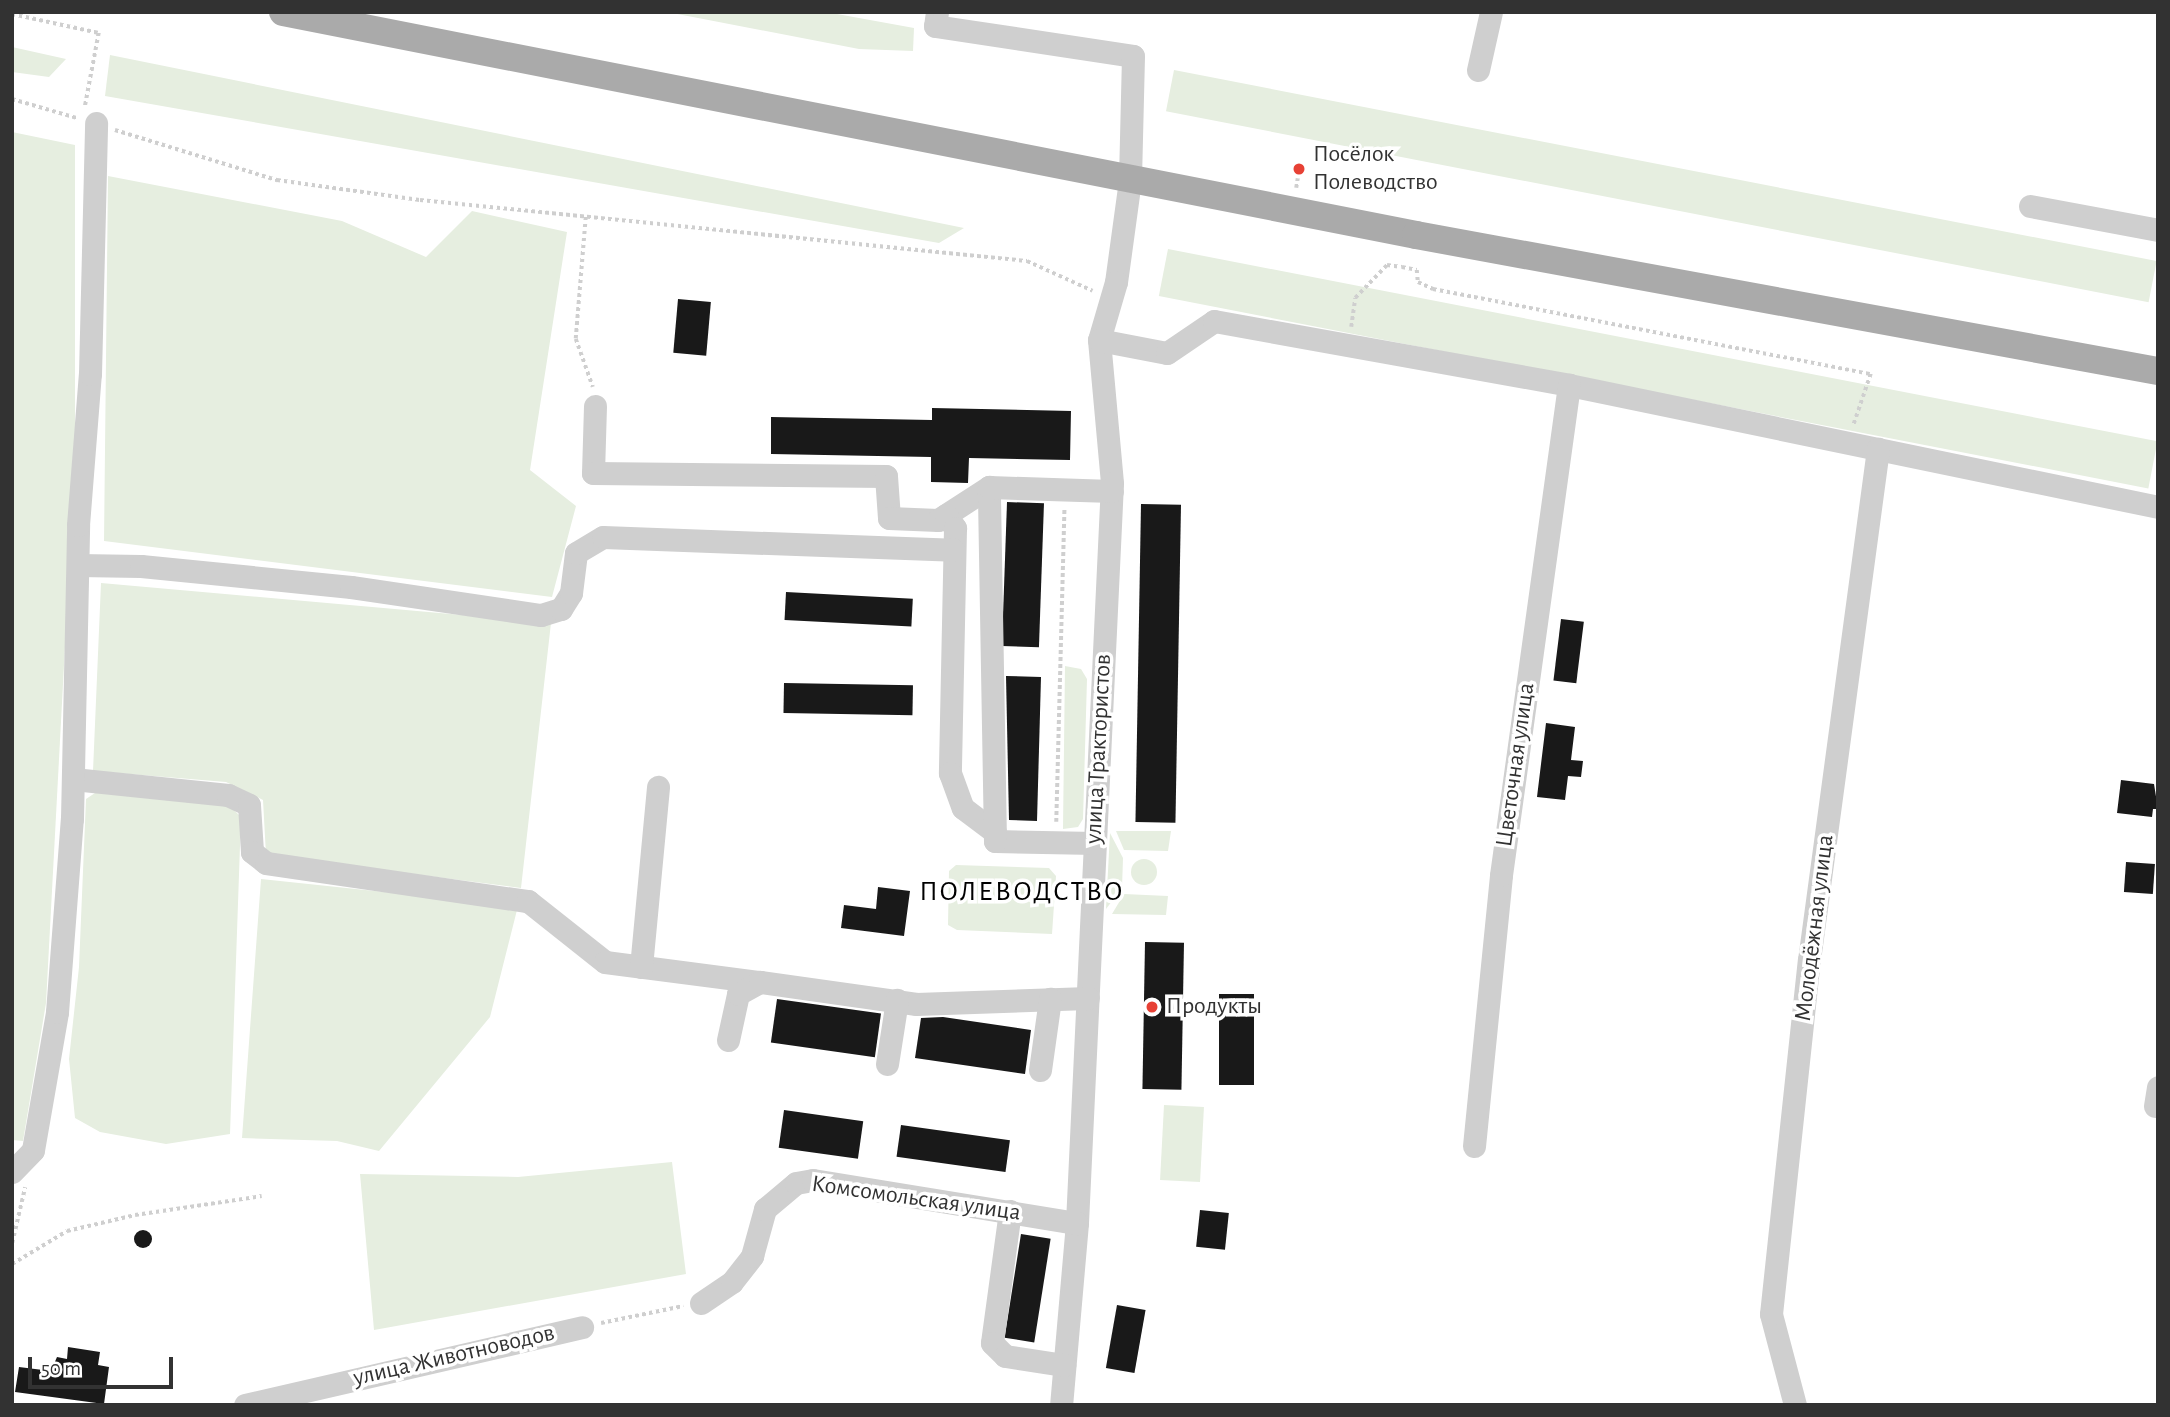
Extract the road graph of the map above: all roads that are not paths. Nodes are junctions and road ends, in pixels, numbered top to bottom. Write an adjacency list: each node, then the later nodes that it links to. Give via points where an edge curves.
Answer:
1 (283, 12): 6 (main road)
2 (937, 12): 6 (street, улица Трактористов, via 934,26 1133,56)
3 (1491, 12): 4 (street)
4 (1478, 70)
5 (89, 122): 19 (street, via 90,374)
6 (1130, 180): 9 (street, улица Трактористов, via 1116,282); 10 (main road)
7 (2030, 206): 8 (street)
8 (2158, 230)
9 (1099, 340): 11 (street, via 1167,353 1214,321); 15 (street, улица Трактористов)
10 (2158, 370)
11 (1569, 385): 13 (street); 32 (street, Цветочная улица, via 1501,874)
12 (595, 406): 17 (street, via 593,473 886,476 889,518 938,520)
13 (1878, 449): 16 (street); 41 (street, Молодёжная улица, via 1810,960 1771,1314)
14 (989, 487): 15 (street); 17 (street); 22 (street)
15 (1112, 491): 23 (street, улица Трактористов)
16 (2158, 507)
17 (946, 515): 18 (street, via 954,528)
18 (953, 550): 19 (street, via 603,537 576,553 571,593 561,609 541,615 351,587 141,566); 22 (street, via 950,773 963,808)
19 (78, 565): 20 (street)
20 (73, 779): 24 (street, via 228,795 249,805 252,852 266,863 528,901 605,962); 33 (street, via 57,1012 33,1150)
21 (658, 787): 24 (street)
22 (995, 832): 23 (street, via 995,841)
23 (1095, 843): 26 (street, улица Трактористов)
24 (641, 967): 25 (street)
25 (760, 982): 28 (street); 29 (street, via 738,994)
26 (1088, 998): 27 (street); 35 (street, улица Трактористов)
27 (1050, 999): 28 (street, via 920,1004); 31 (street)
28 (897, 1000): 30 (street)
29 (728, 1040)
30 (887, 1064)
31 (1040, 1069)
32 (1474, 1146)
33 (12, 1172)
34 (1010, 1212): 35 (street, Комсомольская улица); 36 (street, Комсомольская улица, via 813,1180 783,1189 765,1209 752,1256 732,1282); 38 (street, via 991,1337 994,1348 1005,1356)
35 (1077, 1223): 38 (street, улица Трактористов)
36 (701, 1303)
37 (582, 1327): 39 (street, улица Животноводов)
38 (1064, 1365): 40 (street, улица Трактористов)
39 (244, 1405)
40 (1061, 1405)
41 (1795, 1405)

